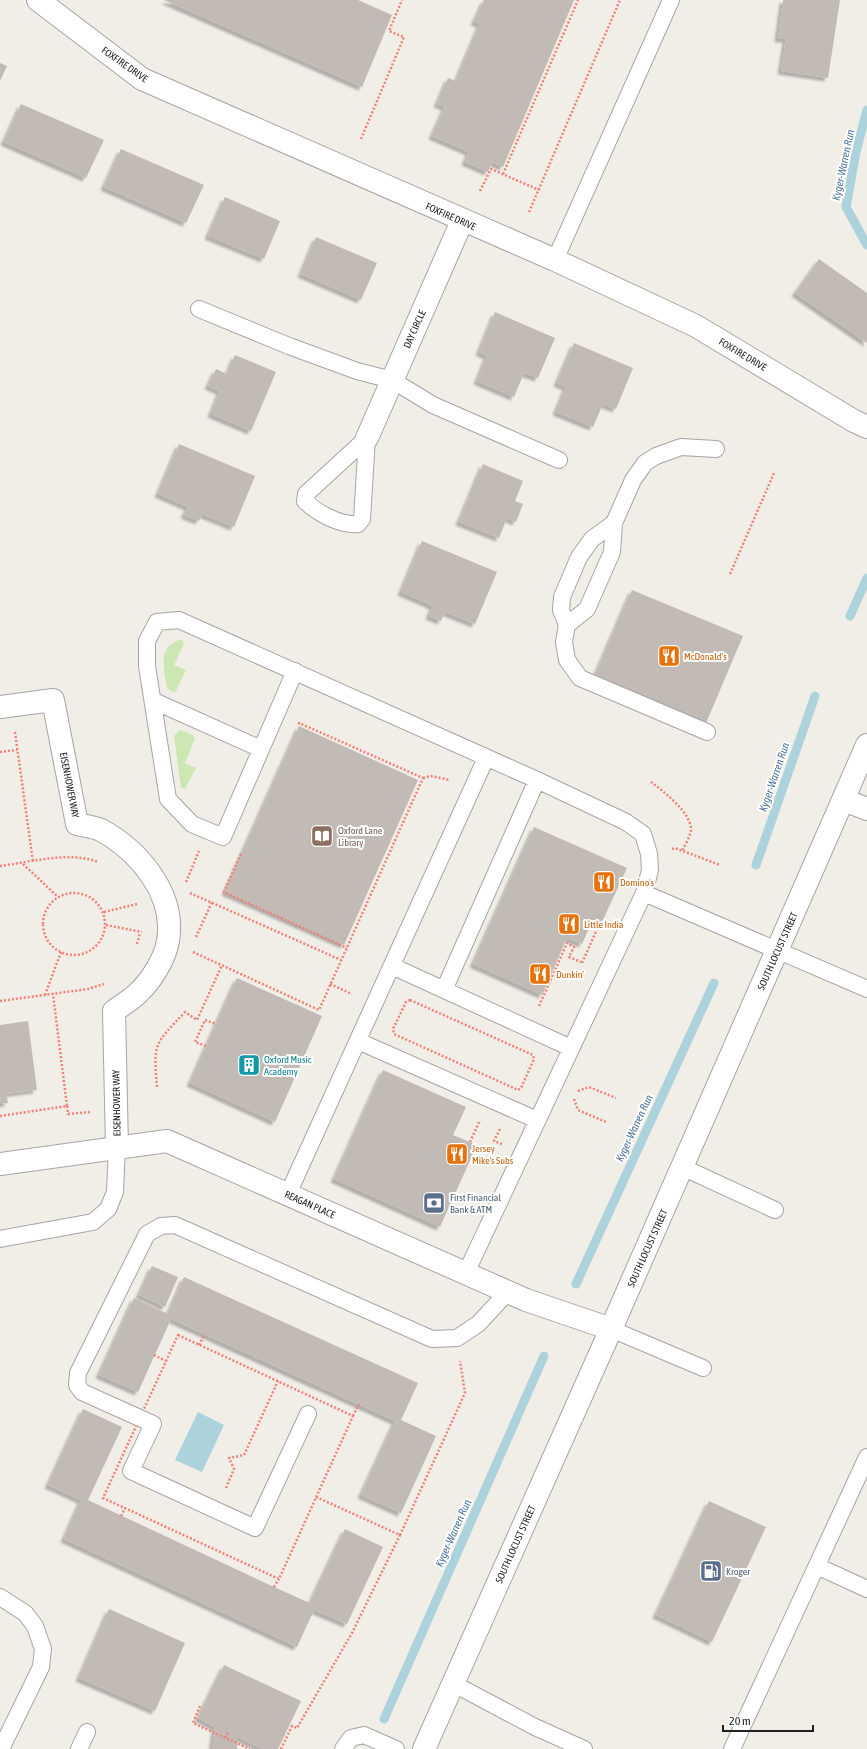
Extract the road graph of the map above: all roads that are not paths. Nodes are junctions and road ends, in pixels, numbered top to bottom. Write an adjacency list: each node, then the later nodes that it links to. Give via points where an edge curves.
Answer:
1 (38, 0): 3 (street, FOXFIRE DRIVE, via 142,78)
2 (671, 0): 4 (lane)
3 (462, 221): 4 (street, FOXFIRE DRIVE); 6 (street, DAY CIRCLE)
4 (555, 260): 7 (street, FOXFIRE DRIVE, via 696,326)
5 (200, 309): 6 (lane, via 289,346 357,371)
6 (392, 380): 8 (street, DAY CIRCLE); 10 (lane, via 433,405)
7 (867, 427)
8 (367, 438): 8 (lane, via 362,519 358,524 349,525 312,508 305,501 306,494)
9 (716, 449): 11 (lane, via 681,448 656,456 645,463 633,480)
10 (559, 460)
11 (614, 523): 12 (lane, via 612,552 587,608); 12 (lane, via 592,539 579,557 562,598 561,610)
12 (567, 625): 16 (lane, via 564,642 567,660 580,678)
13 (295, 671): 14 (lane, via 179,620 157,622 147,641 147,666); 18 (lane); 19 (lane)
14 (154, 701): 18 (lane); 18 (lane, via 168,799 192,824 207,831 223,837)
15 (6, 707): 31 (street, EISENHOWER WAY, via 53,700 77,824 100,830 127,848 148,870 162,895 169,919 168,941 155,972 138,993 114,1011)
16 (707, 732)
17 (867, 745): 21 (street, SOUTH LOCUST STREET)
18 (261, 749)
19 (486, 758): 20 (lane); 25 (lane)
20 (536, 780): 23 (lane, via 626,822 643,834 649,854 650,870); 27 (lane)
21 (844, 800): 22 (street); 24 (street, SOUTH LOCUST STREET)
22 (867, 809)
23 (644, 893): 24 (lane); 29 (lane)
24 (777, 950): 26 (lane); 33 (street, SOUTH LOCUST STREET)
25 (392, 966): 27 (lane); 28 (lane)
26 (867, 989)
27 (444, 990): 29 (lane)
28 (358, 1041): 30 (lane); 34 (lane)
29 (571, 1048): 30 (lane)
30 (537, 1120): 37 (lane)
31 (117, 1147): 32 (street, REAGAN PLACE); 34 (street, REAGAN PLACE, via 167,1141); 36 (lane, via 115,1192 108,1209 93,1222)
32 (0, 1164)
33 (682, 1167): 35 (lane); 39 (street, SOUTH LOCUST STREET)
34 (288, 1194): 37 (street, REAGAN PLACE)
35 (775, 1210)
36 (0, 1239)
37 (466, 1273): 38 (street, REAGAN PLACE)
38 (508, 1292): 39 (street, REAGAN PLACE); 41 (lane, via 478,1324 457,1338 432,1339 175,1224 161,1226 148,1234 78,1373 77,1384 82,1392 153,1424 131,1471 255,1528)
39 (611, 1329): 40 (lane); 46 (street, SOUTH LOCUST STREET)
40 (703, 1368)
41 (308, 1414)
42 (867, 1457): 43 (lane)
43 (817, 1566): 44 (lane); 54 (lane)
44 (867, 1589)
45 (0, 1597): 48 (lane, via 26,1613 35,1626 43,1649 41,1668)
46 (454, 1684): 52 (street, SOUTH LOCUST STREET); 53 (lane, via 535,1727)
47 (87, 1732): 49 (lane)
48 (1, 1749)
49 (79, 1749)
50 (344, 1749): 51 (lane, via 351,1738 364,1735)
51 (396, 1749)
52 (424, 1749)
53 (584, 1749)
54 (732, 1749)

